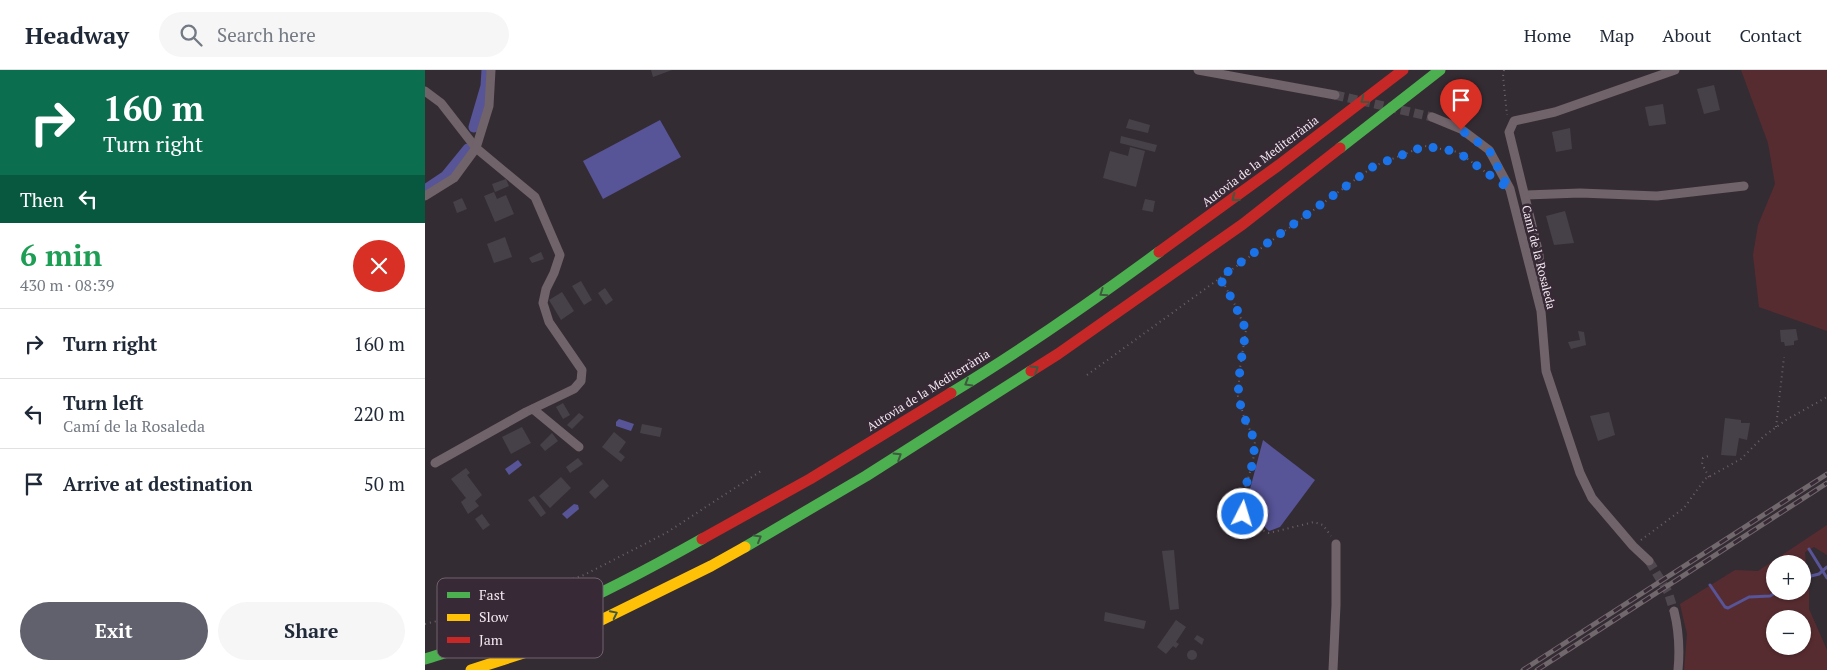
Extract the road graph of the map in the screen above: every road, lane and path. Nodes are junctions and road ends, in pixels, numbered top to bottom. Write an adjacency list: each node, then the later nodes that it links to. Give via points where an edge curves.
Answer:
1 (491, 70): 11 (street, via 489,106)
2 (1197, 70): 8 (street)
3 (1403, 70): 32 (highway, Autovia de la Mediterrània, one-way to 32, via 1117,283 986,372 809,479 660,563)
4 (1440, 70): 34 (highway, one-way to 4, via 711,566 866,476 1058,354 1243,224)
5 (1504, 70): 10 (path)
6 (1675, 70): 10 (street, via 1555,112 1514,120)
7 (425, 91): 11 (street, via 441,103)
8 (1335, 95)
9 (1432, 117): 17 (street, Camí de la Rosaleda, via 1461,130 1489,150 1509,189)
10 (1509, 132): 14 (street)
11 (476, 148): 15 (street, via 454,178); 21 (street, via 535,197 560,255 543,303 549,322 582,370 581,381 574,389)
12 (1495, 178): 16 (path, via 1458,152 1425,146 1374,166)
13 (1744, 186): 14 (street, via 1657,196)
14 (1526, 195): 17 (street, via 1539,254)
15 (425, 196)
16 (1219, 278): 19 (path); 28 (path, via 1246,330 1238,396 1255,441 1244,492 1243,514 1255,527 1269,533 1314,522 1323,525)
17 (1541, 312): 29 (street, Camí de la Rosaleda, via 1546,371 1580,473 1592,498)
18 (1784, 357): 22 (path)
19 (1087, 375)
20 (1827, 397): 22 (path)
21 (533, 409): 23 (street); 25 (street)
22 (1776, 427): 27 (path, via 1741,459)
23 (579, 447)
24 (1711, 455): 27 (path, via 1703,458 1702,464)
25 (435, 462)
26 (761, 471): 31 (path, via 666,533)
27 (1709, 477): 29 (path, via 1684,508)
28 (1336, 544): 39 (street)
29 (1633, 546): 30 (street, Camí de la Rosaleda)
30 (1649, 561)
31 (575, 578)
32 (603, 591)
33 (1674, 611): 40 (street, via 1679,630)
34 (603, 619)
35 (437, 655): 37 (highway, Autovia de la Mediterrània, one-way to 37)
36 (508, 658): 38 (highway, one-way to 36)
37 (425, 659)
38 (471, 670)
39 (1333, 670)
40 (1678, 670)

